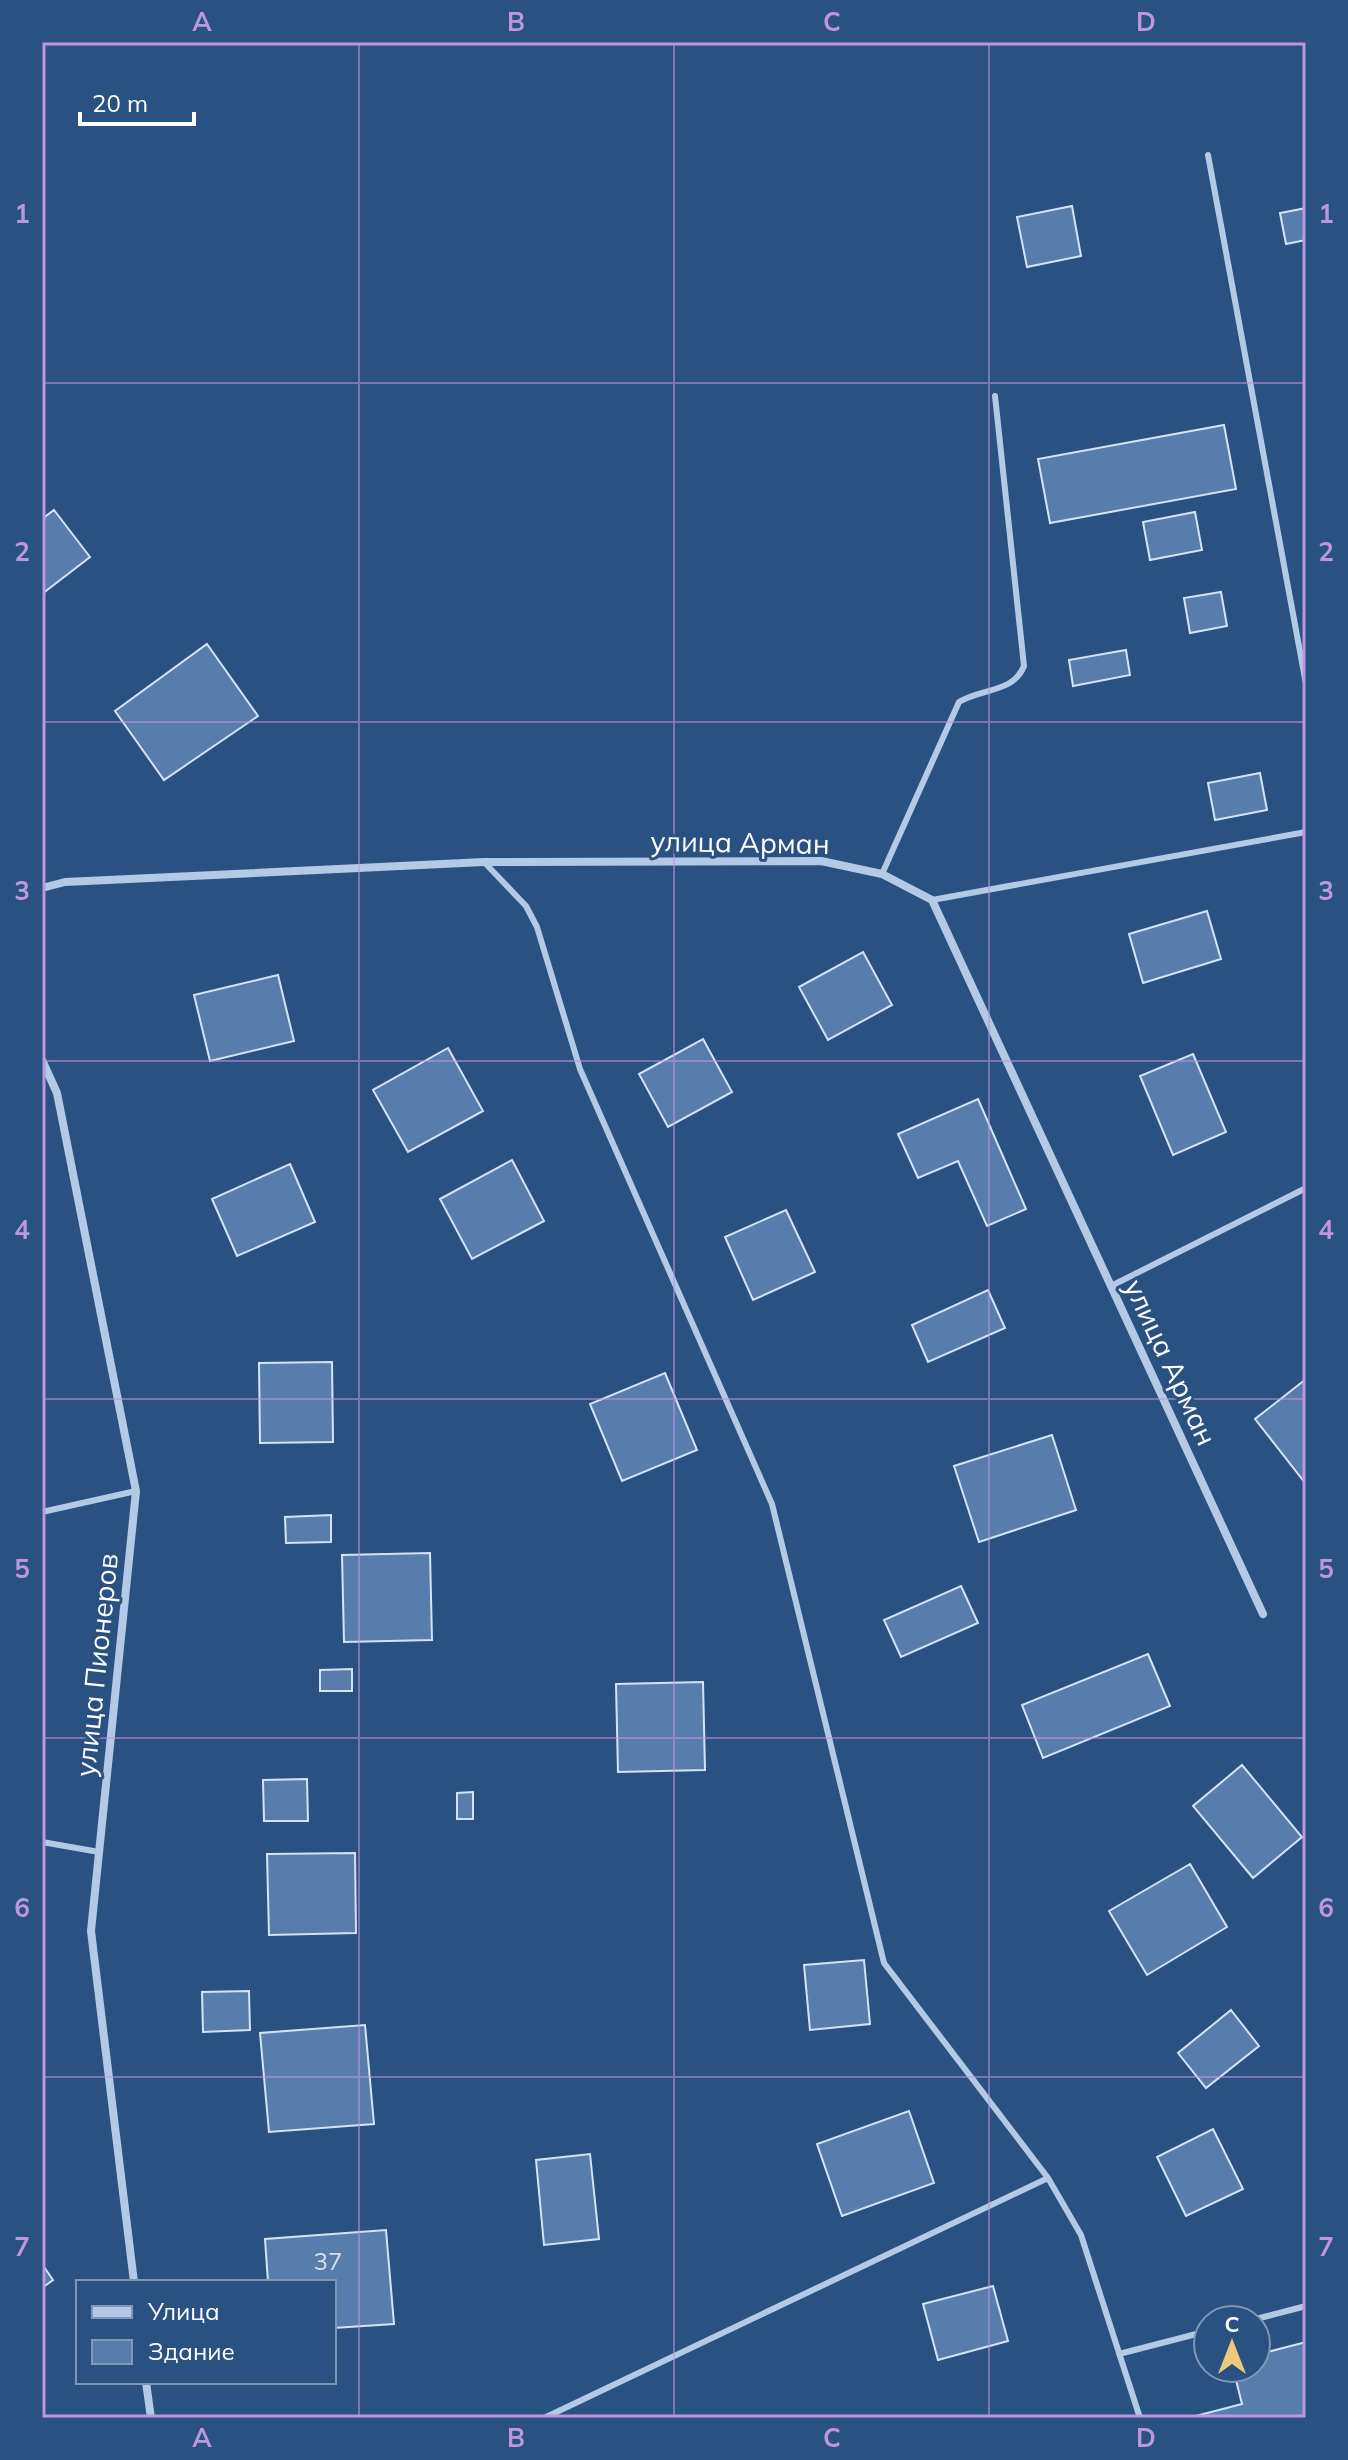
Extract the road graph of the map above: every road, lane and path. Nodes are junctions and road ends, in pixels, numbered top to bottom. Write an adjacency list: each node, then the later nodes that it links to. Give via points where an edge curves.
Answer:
1 (1208, 155): 3 (lane)
2 (995, 396): 6 (lane, via 1024,666 1019,679 1004,688 974,693 959,702)
3 (1306, 684)
4 (1306, 832): 8 (lane)
5 (484, 862): 6 (street, улица Арман, via 821,861); 7 (street, улица Арман, via 65,882); 17 (lane, via 526,906 537,927 580,1069 772,1504 884,1963)
6 (882, 874): 8 (street, улица Арман)
7 (42, 888)
8 (932, 900): 11 (street, улица Арман)
9 (42, 1060): 12 (street, улица Пионеров, via 57,1093)
10 (1306, 1188): 11 (lane)
11 (1111, 1286): 14 (street, улица Арман)
12 (136, 1491): 13 (lane); 16 (street, улица Пионеров)
13 (42, 1512)
14 (1263, 1614)
15 (42, 1842): 16 (lane)
16 (99, 1852): 18 (street, улица Пионеров, via 91,1931)
17 (1048, 2178): 22 (lane, via 1081,2235); 25 (lane)
18 (134, 2280)
19 (1306, 2306): 20 (lane)
20 (1272, 2315)
21 (1192, 2335): 22 (lane)
22 (1119, 2354): 26 (lane)
23 (146, 2384): 24 (street)
24 (151, 2418)
25 (544, 2418)
26 (1140, 2418)

